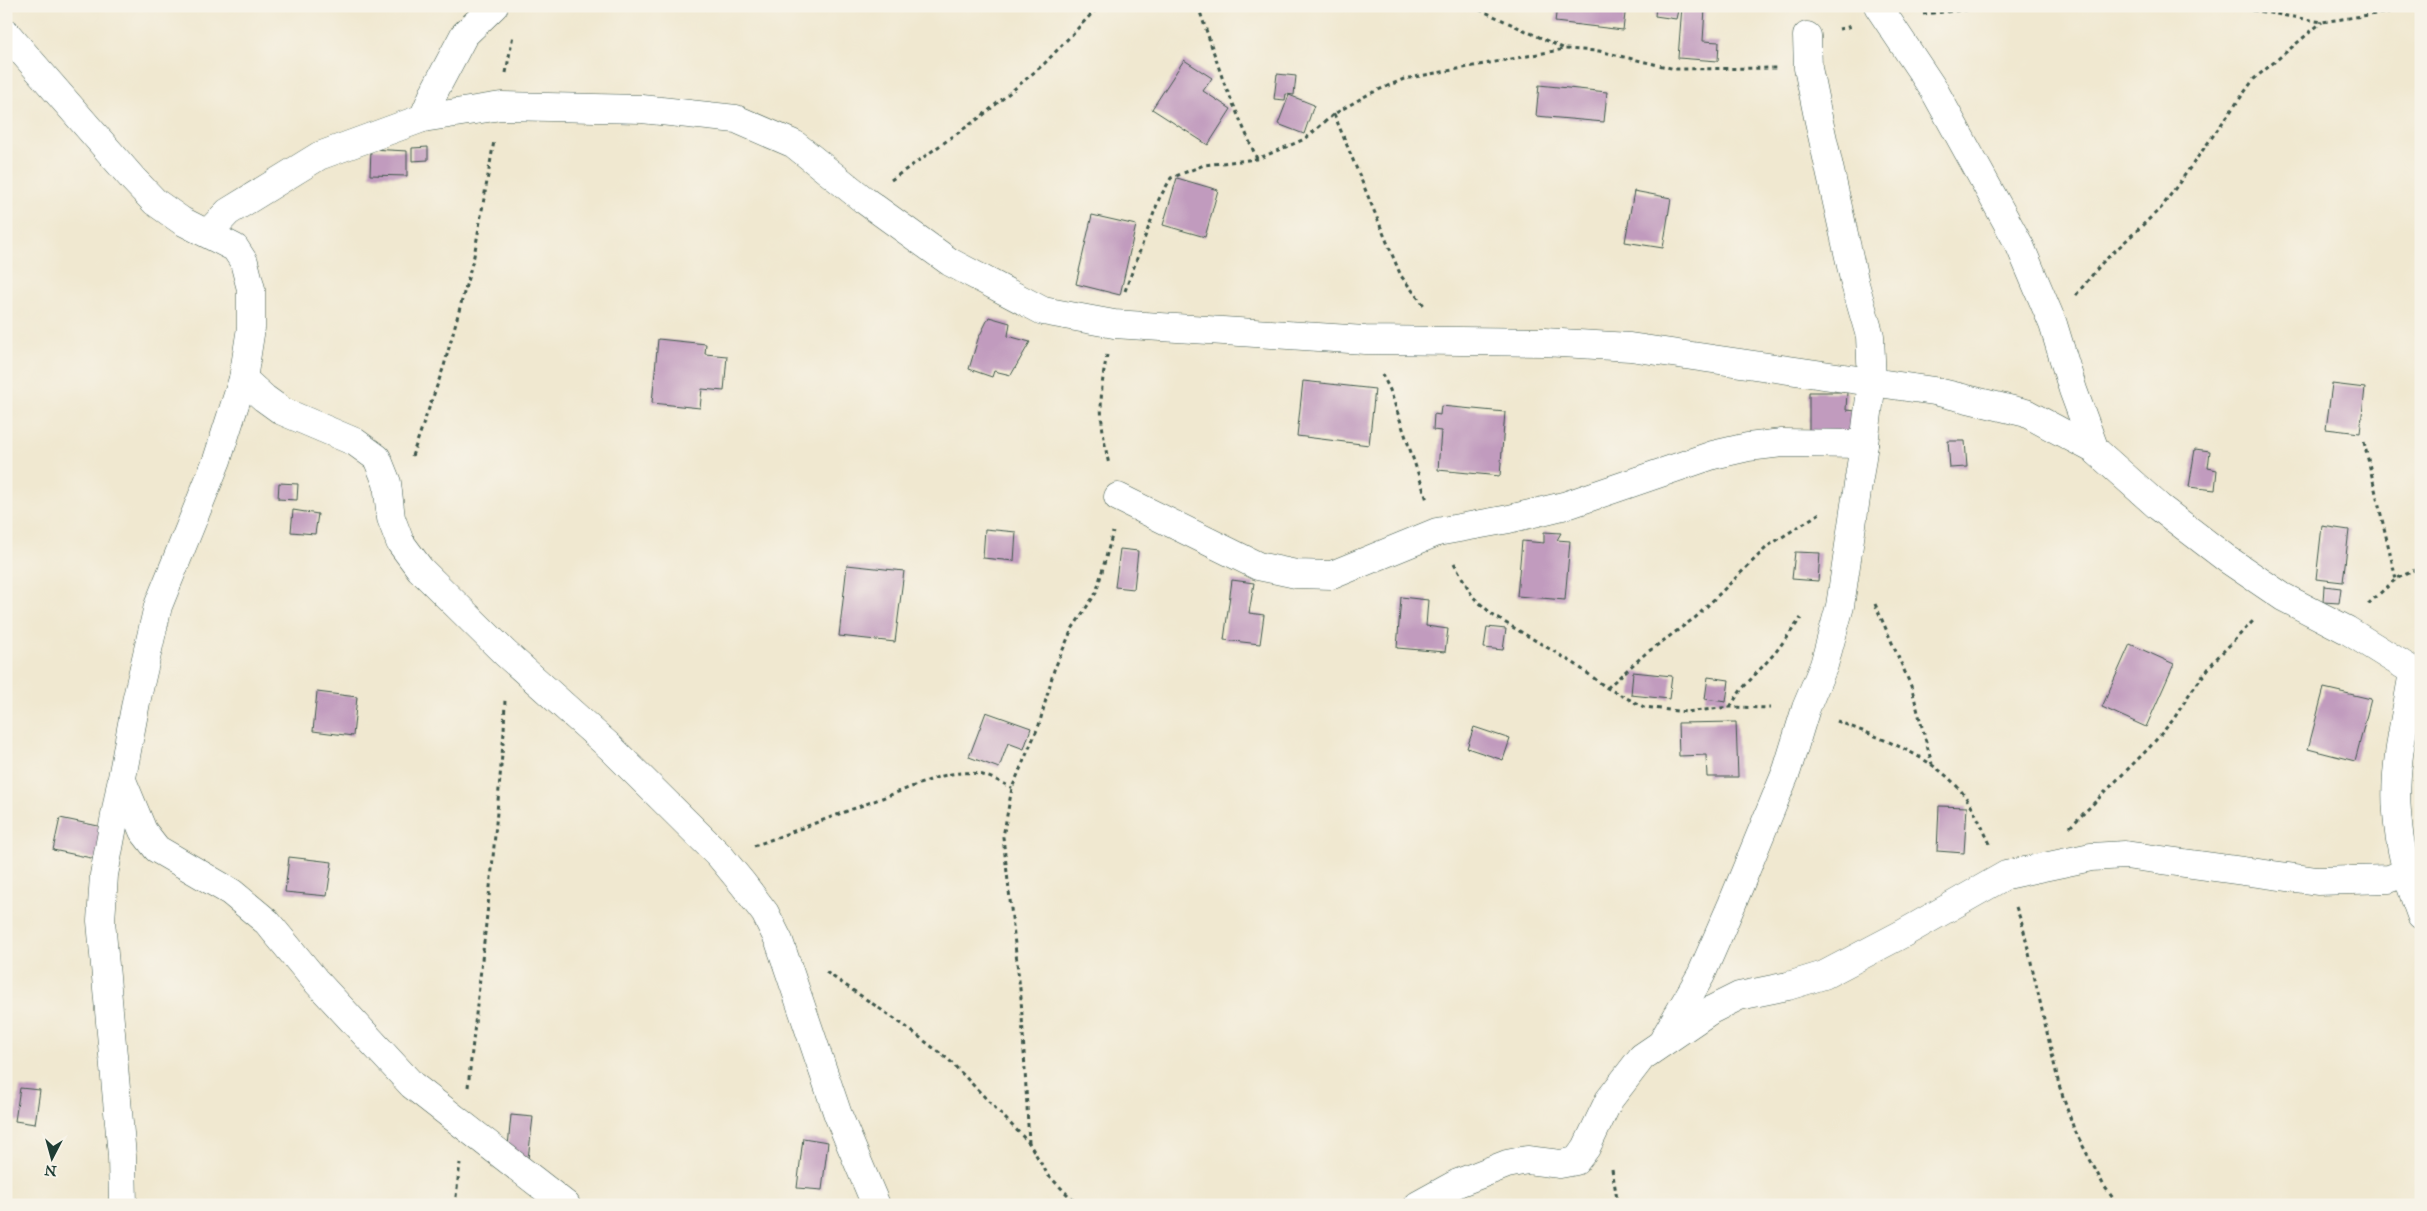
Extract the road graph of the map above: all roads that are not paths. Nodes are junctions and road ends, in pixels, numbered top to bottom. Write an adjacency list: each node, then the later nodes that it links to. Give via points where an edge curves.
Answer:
1 (494, 6): 5 (street, via 464,35)
2 (1882, 13): 10 (street, via 1934,90 2020,246 2053,324)
3 (6, 33): 6 (street, via 155,202 182,221)
4 (1807, 36): 8 (street, via 1808,68 1870,336)
5 (423, 118): 6 (street, via 319,156 228,212); 8 (street, via 500,106 642,109 736,118 794,144 950,262 1043,311 1114,324 1365,340 1544,342 1630,347)
6 (208, 233): 7 (street, via 235,248 244,262 251,289 251,328)
7 (243, 379): 13 (street, via 217,460 158,606); 19 (street, via 282,411 355,442 377,458 388,483 391,518 400,542 420,569 505,653 610,747 720,856 765,913 780,941 838,1115)
8 (1872, 382): 9 (street); 10 (street, via 1934,391 2026,413)
9 (1864, 444): 11 (street, via 1782,443 1713,455 1567,505 1437,532 1332,575 1296,574 1258,566); 16 (street, via 1840,606 1824,665 1806,708 1787,770 1736,896 1701,975)
10 (2095, 450): 12 (street, via 2226,559 2283,597 2348,630)
11 (1118, 497)
12 (2417, 674): 14 (street, via 2400,755 2396,810)
13 (122, 780): 17 (street, via 104,875 101,921 122,1156); 18 (street, via 143,831 157,849 232,892 267,922 412,1085)
14 (2413, 870): 15 (street); 16 (street, via 2389,879 2317,881 2125,855 2092,857 2006,875 1824,975 1739,996 1711,1010)
15 (2421, 915)
16 (1661, 1045): 20 (street, via 1642,1058 1608,1100 1586,1148 1576,1161 1560,1164 1527,1160 1507,1164 1458,1183)
17 (123, 1205)
18 (566, 1205)
19 (876, 1205)
20 (1418, 1205)

